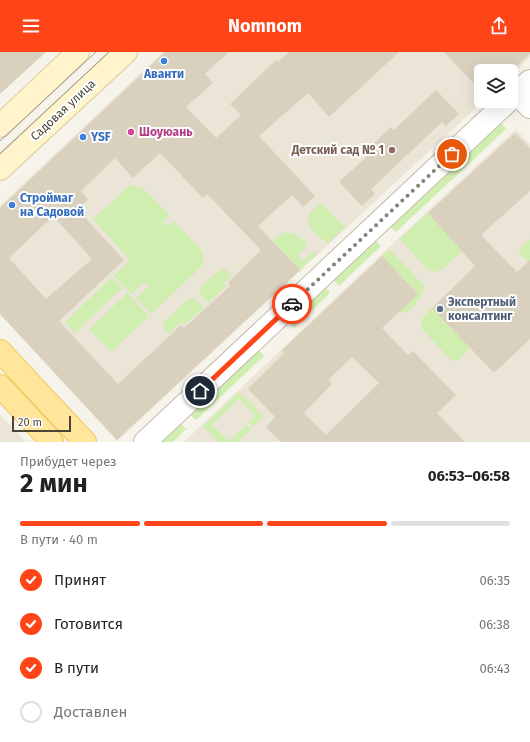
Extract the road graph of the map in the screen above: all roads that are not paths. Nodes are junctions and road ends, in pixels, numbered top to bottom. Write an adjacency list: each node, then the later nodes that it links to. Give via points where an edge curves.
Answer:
1 (78, 52): 4 (street)
2 (126, 52): 5 (street, Садовая улица)
3 (519, 96): 10 (street)
4 (0, 126)
5 (0, 169)
6 (0, 351): 9 (main road)
7 (0, 386): 8 (main road)
8 (52, 442)
9 (85, 442)
10 (145, 442)

